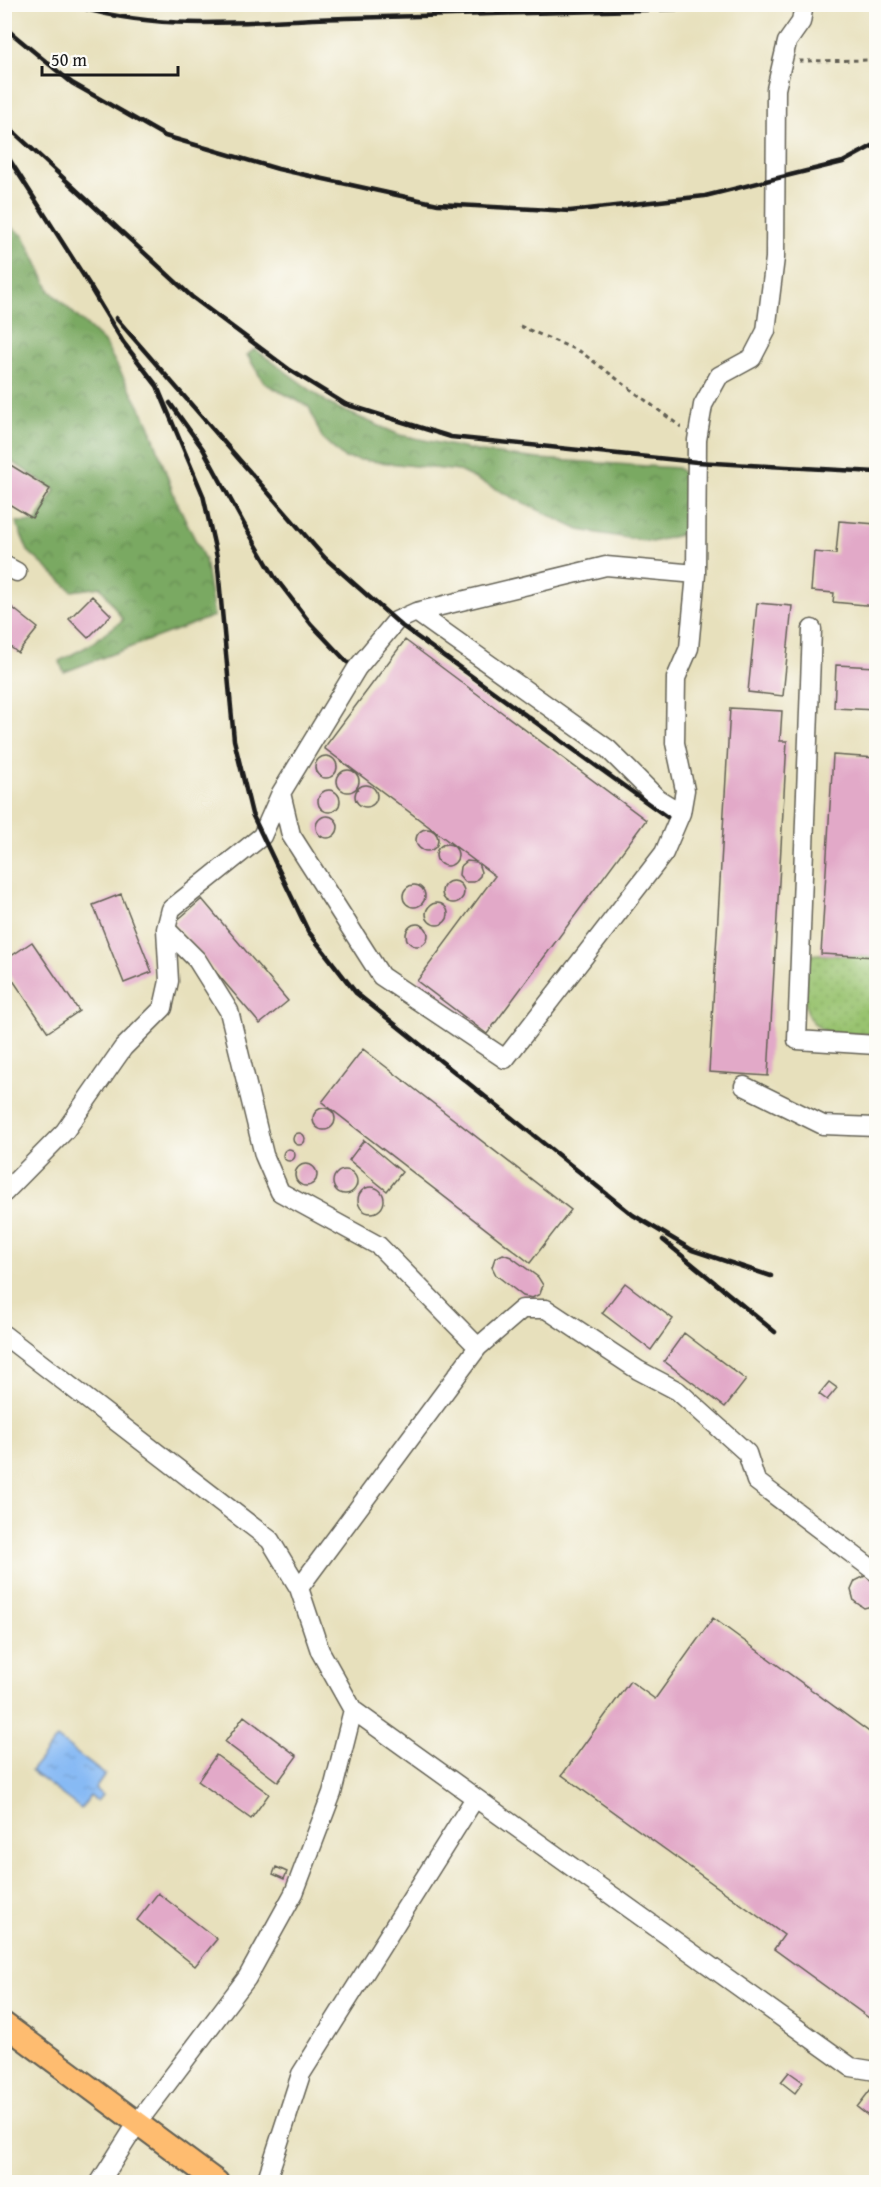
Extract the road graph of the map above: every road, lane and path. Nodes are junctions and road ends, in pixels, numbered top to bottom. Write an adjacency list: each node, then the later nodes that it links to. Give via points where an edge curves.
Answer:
1 (804, 4): 3 (lane, via 801,22 787,42)
2 (876, 60): 3 (path)
3 (782, 62): 5 (lane, via 776,88 775,258 766,331 752,358 719,376 703,405)
4 (520, 326): 5 (path, via 581,352)
5 (697, 440): 6 (lane)
6 (696, 574): 7 (lane, via 606,566); 10 (lane, via 689,648 676,678 675,743 685,790)
7 (416, 612): 9 (lane, via 396,621 357,668); 10 (lane, via 608,749 657,799)
8 (812, 629): 12 (lane, via 797,1040)
9 (281, 793): 10 (lane, via 291,835 381,976 505,1059 664,853); 11 (lane, via 262,836 171,909)
10 (681, 813)
11 (166, 930): 15 (lane, via 169,981 163,1008 123,1048 64,1131); 17 (lane, via 197,960 229,1011 264,1155 280,1192 380,1246)
12 (876, 1045)
13 (744, 1086): 14 (lane, via 823,1125)
14 (876, 1127)
15 (4, 1194)
16 (4, 1335): 19 (lane, via 270,1540)
17 (478, 1347): 18 (lane, via 522,1309 546,1309 638,1370 678,1391 747,1453 756,1481); 19 (lane)
18 (876, 1572)
19 (299, 1588): 20 (lane, via 320,1651)
20 (352, 1710): 21 (lane); 24 (lane, via 332,1793 294,1893 247,1978)
21 (476, 1798): 23 (lane, via 851,2067); 27 (lane, via 301,2074)
22 (4, 2024): 24 (main road)
23 (876, 2071)
24 (138, 2122): 25 (main road); 26 (lane)
25 (209, 2180)
26 (100, 2182)
27 (266, 2182)

